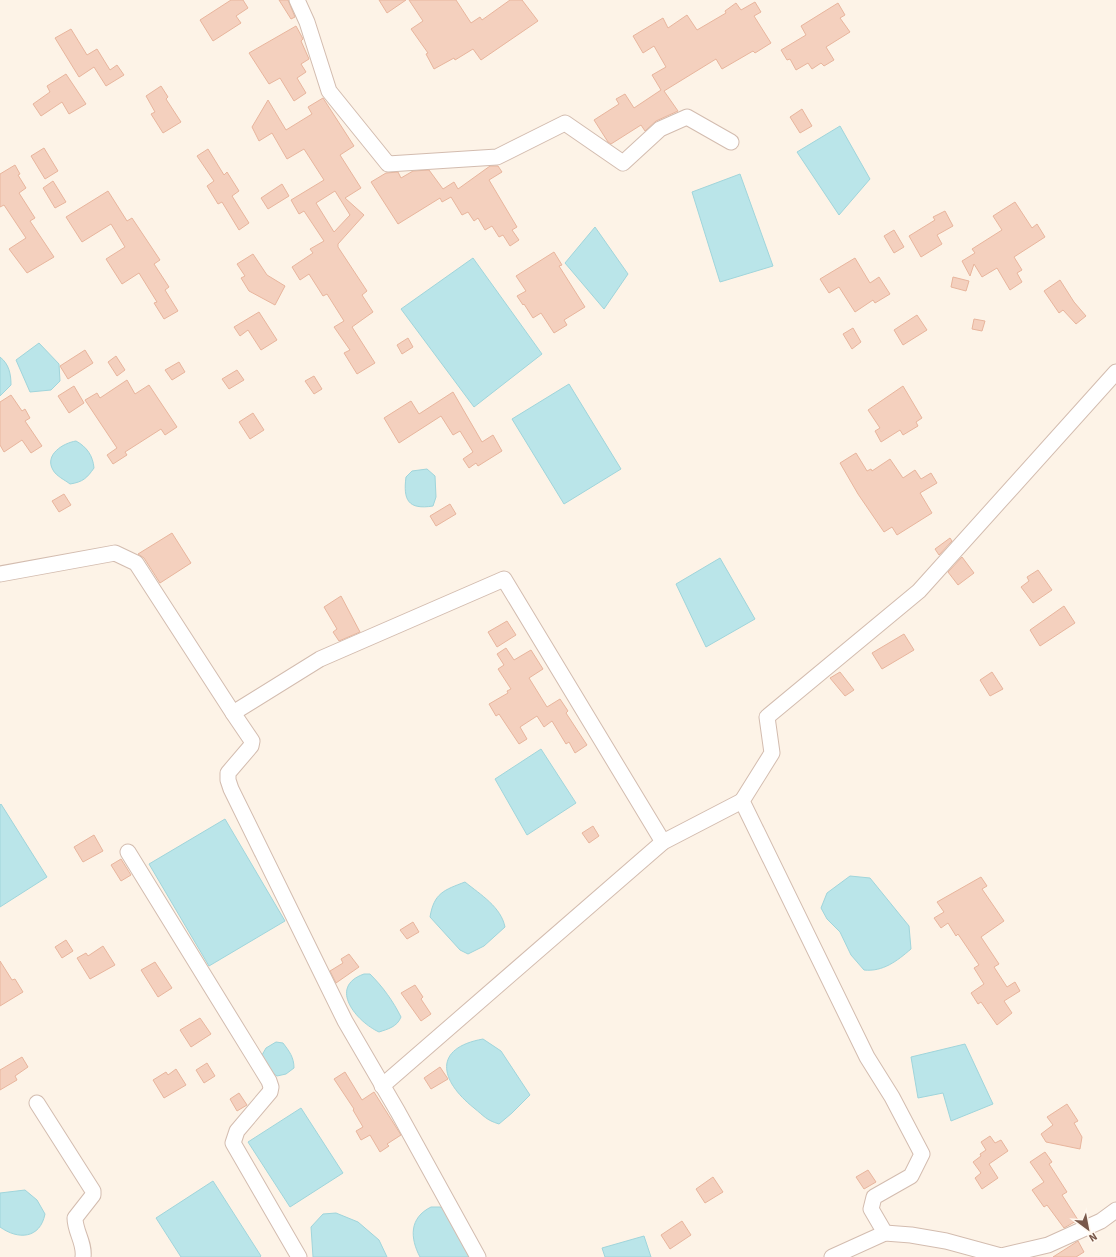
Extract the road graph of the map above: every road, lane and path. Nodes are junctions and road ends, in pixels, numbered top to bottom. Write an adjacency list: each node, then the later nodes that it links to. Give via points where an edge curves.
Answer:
1 (297, 0): 2 (street, via 307,22 329,91 388,164 497,157 565,123 623,163 660,129 687,116)
2 (731, 142)
3 (1116, 372): 6 (street, via 919,591 767,717 772,753)
4 (0, 574): 5 (street, via 115,553 136,563)
5 (234, 713): 7 (street, via 320,659 504,579); 9 (street, via 252,741 251,746 228,773 228,780 345,1021)
6 (742, 801): 7 (street); 12 (street, via 867,1057 892,1097 922,1154 911,1176 874,1197 871,1208)
7 (663, 842): 9 (street)
8 (128, 852): 14 (street, via 272,1087 237,1131 233,1143)
9 (382, 1086): 15 (street)
10 (37, 1103): 13 (street, via 93,1191 93,1195 75,1218)
11 (1116, 1210): 12 (street, via 1101,1221 1048,1245 1001,1256 946,1241)
12 (886, 1233): 16 (street)
13 (83, 1257)
14 (299, 1257)
15 (478, 1257)
16 (832, 1257)

